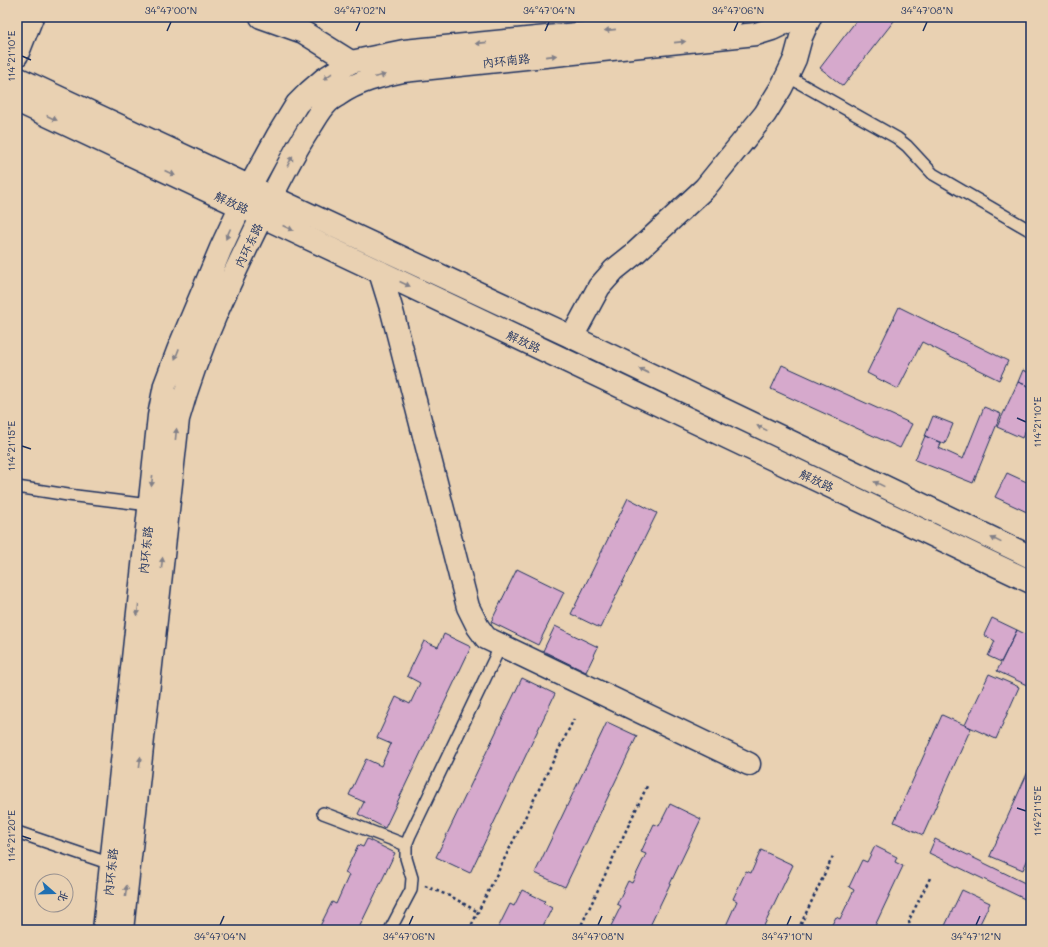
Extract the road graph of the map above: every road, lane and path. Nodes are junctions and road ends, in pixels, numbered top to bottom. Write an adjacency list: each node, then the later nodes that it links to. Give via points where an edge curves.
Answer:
1 (32, 17): 6 (street)
2 (261, 17): 7 (street, via 302,32)
3 (732, 17): 7 (street, 内环南路, one-way to 7, via 404,50)
4 (797, 17): 12 (street, 内环南路, one-way to 4, via 298,144 329,101 348,88 374,78 403,71 756,34)
5 (810, 17): 8 (street)
6 (17, 56)
7 (350, 62): 11 (street, 内环南路, one-way to 11, via 324,79 297,104)
8 (787, 76): 15 (lane, via 897,138 933,174); 17 (street, via 765,114 705,188 599,286)
9 (17, 78): 11 (street, 解放路)
10 (17, 101): 13 (street, 解放路, one-way to 13)
11 (250, 186): 12 (street, 解放路); 13 (street, 内环东路)
12 (272, 196): 14 (street, 内环东路); 17 (street, 解放路)
13 (240, 206): 14 (street, 解放路); 19 (street, 内环东路, one-way to 19, via 165,385)
14 (262, 216): 16 (street, 解放路, one-way to 16); 35 (street, 内环东路, one-way to 14, via 178,419 198,357)
15 (1031, 231)
16 (380, 272): 21 (street, 解放路, one-way to 21); 22 (street, via 468,607 486,638)
17 (572, 336): 20 (street, 解放路, one-way to 17)
18 (17, 487): 19 (lane)
19 (149, 505): 30 (street, 内环东路, one-way to 30)
20 (1031, 557)
21 (1031, 582)
22 (501, 645): 24 (street); 28 (lane)
23 (574, 719): 33 (path)
24 (749, 764)
25 (648, 784): 38 (path)
26 (323, 813): 28 (lane)
27 (17, 832): 30 (lane)
28 (406, 845): 32 (lane, via 406,858)
29 (834, 854): 39 (path)
30 (111, 864): 34 (street, 内环东路)
31 (930, 878): 40 (path, via 909,920)
32 (412, 882): 33 (path, via 429,886); 36 (lane, via 411,890)
33 (478, 912): 37 (path)
34 (104, 930)
35 (122, 930)
36 (390, 930)
37 (469, 930)
38 (579, 930)
39 (798, 930)
40 (910, 930)

